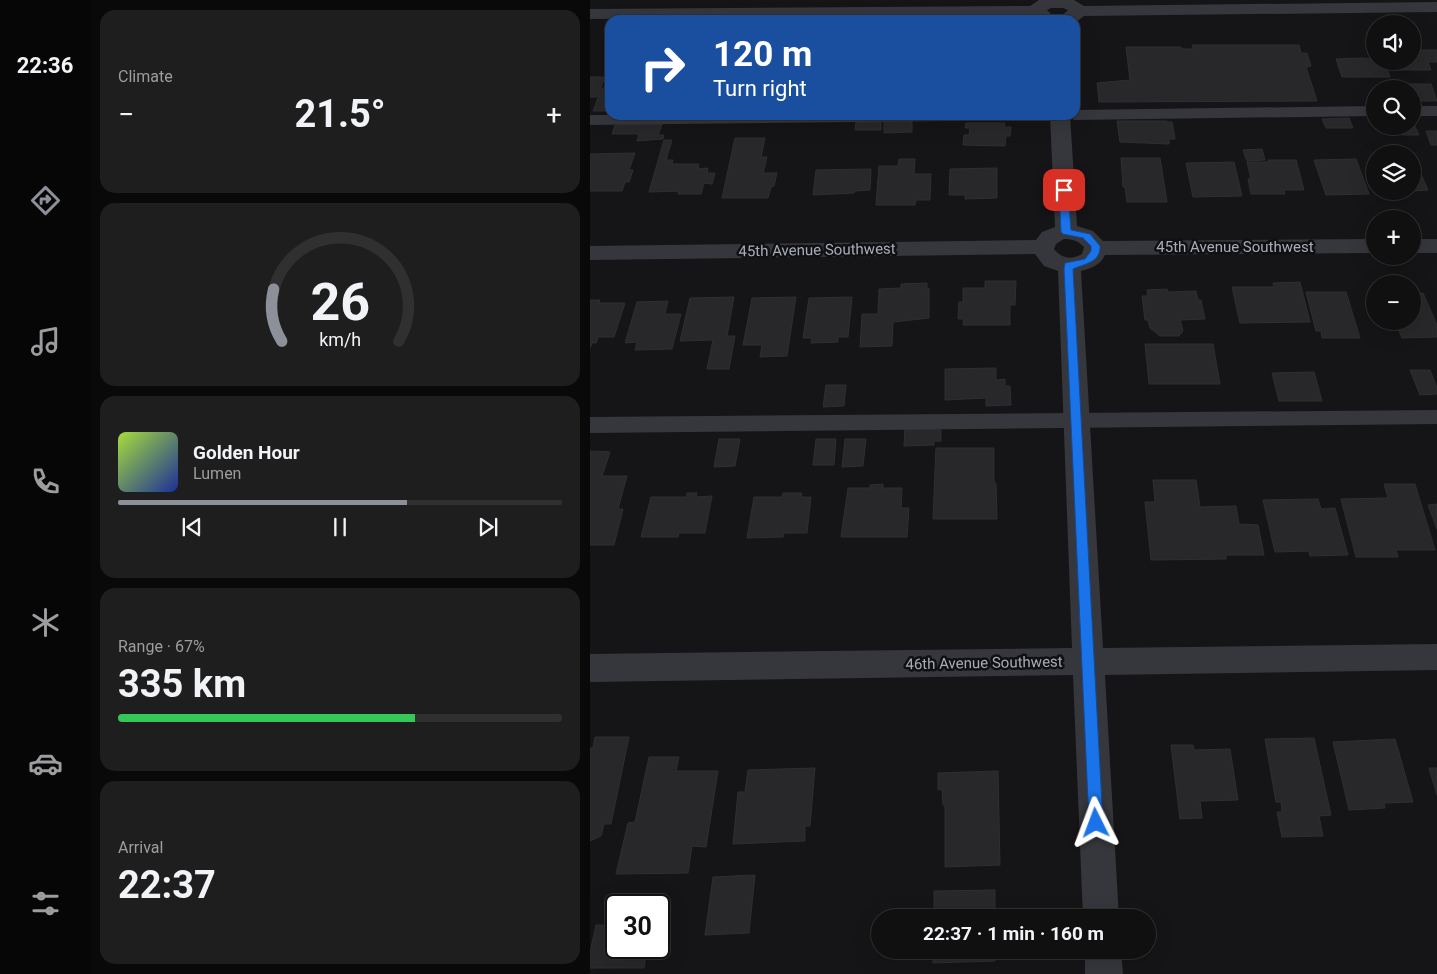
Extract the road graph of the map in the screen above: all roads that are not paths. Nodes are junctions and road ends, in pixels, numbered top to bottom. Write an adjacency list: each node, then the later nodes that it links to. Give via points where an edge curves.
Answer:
1 (1054, 0): 4 (street, via 1040,5); 5 (street, via 1070,4)
2 (1437, 8): 5 (street)
3 (590, 14): 4 (street)
4 (1042, 15)
5 (1072, 15)
6 (1421, 111): 7 (lane)
7 (1437, 111)
8 (1366, 112): 9 (lane)
9 (1080, 115)
10 (590, 120): 11 (lane)
11 (605, 120)
12 (1060, 120): 13 (street)
13 (1066, 232): 17 (street, via 1048,238); 18 (street, via 1086,236)
14 (1366, 246): 18 (street, 45th Avenue Southwest)
15 (1421, 246): 16 (street)
16 (1437, 246)
17 (1044, 247): 19 (street, 45th Avenue Southwest); 20 (street, via 1050,259)
18 (1095, 248): 20 (street, via 1088,261)
19 (590, 253)
20 (1069, 265): 22 (street)
21 (1437, 416): 22 (lane)
22 (1075, 420): 23 (lane); 25 (street)
23 (590, 425)
24 (1437, 657): 25 (street, 46th Avenue Southwest)
25 (1088, 661): 26 (street, 46th Avenue Southwest); 27 (street)
26 (590, 668)
27 (1101, 909)
28 (1103, 959): 29 (street)
29 (1104, 974)

